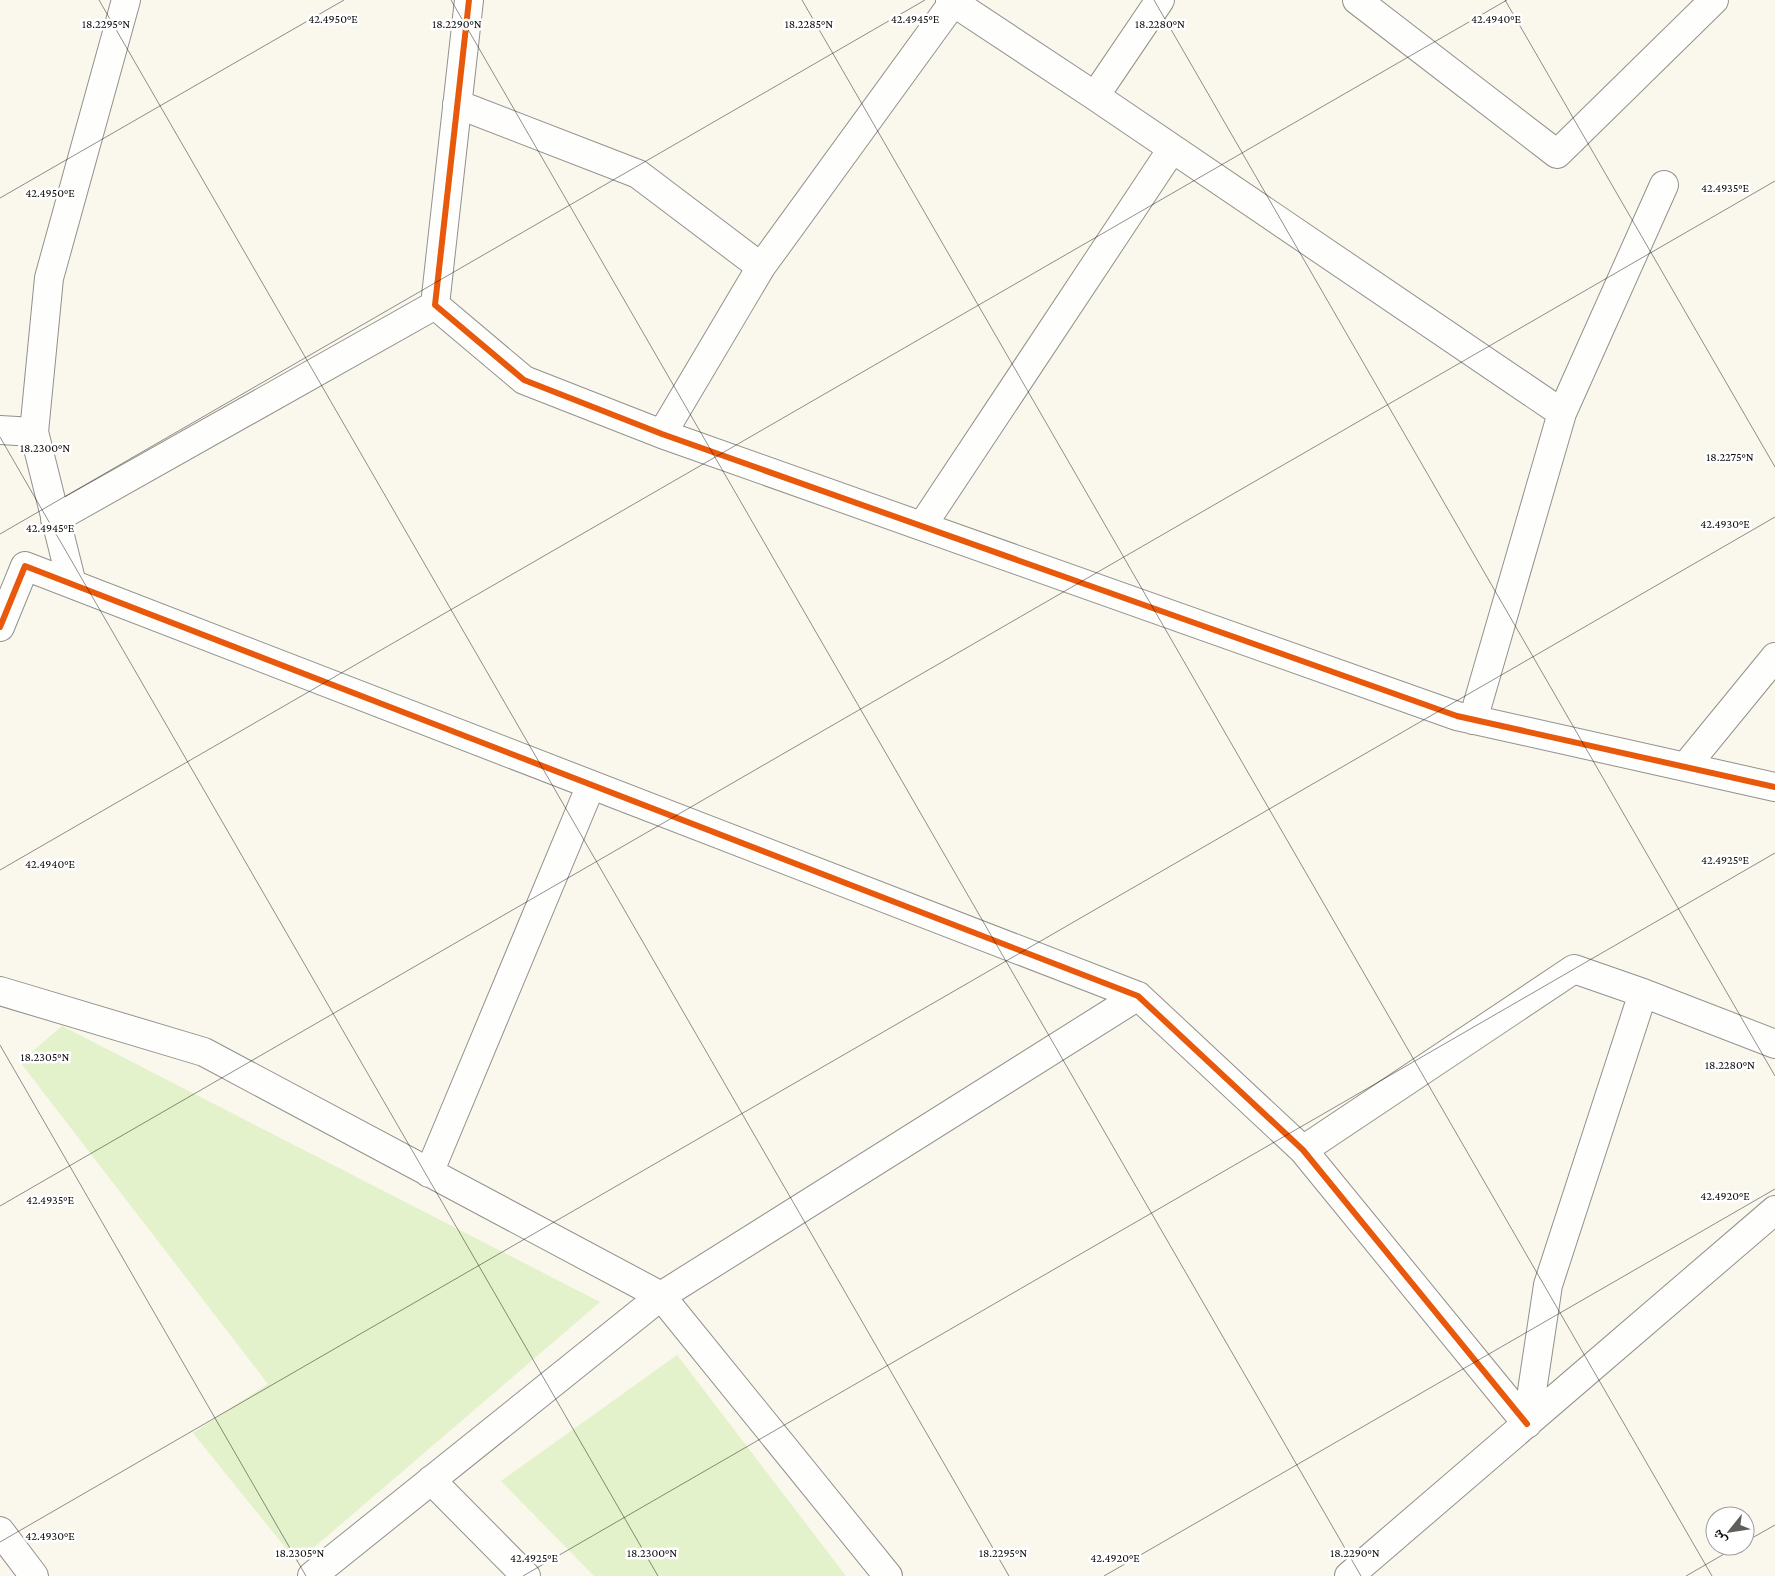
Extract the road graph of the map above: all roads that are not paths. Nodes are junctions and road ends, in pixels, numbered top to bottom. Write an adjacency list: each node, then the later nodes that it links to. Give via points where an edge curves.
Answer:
1 (126, 0): 15 (street, via 49,278)
2 (469, 0): 8 (street)
3 (1160, 0): 7 (street)
4 (1357, 0): 5 (street, via 1557,154)
5 (1714, 0)
6 (953, 1): 7 (street); 11 (street)
7 (1095, 96): 9 (street)
8 (457, 104): 11 (street, via 638,174); 12 (street)
9 (1172, 149): 13 (street); 18 (street)
10 (1664, 185): 13 (street)
11 (761, 267): 16 (street)
12 (435, 305): 16 (street, via 524,380); 17 (street)
13 (1562, 413): 22 (street)
14 (0, 430): 15 (street)
15 (34, 432): 17 (street)
16 (662, 434): 18 (street)
17 (55, 519): 19 (street)
18 (922, 526): 22 (street)
19 (72, 584): 20 (street, via 25,566); 24 (street)
20 (0, 627)
21 (1775, 656): 23 (street)
22 (1473, 720): 23 (street)
23 (1685, 767): 25 (street)
24 (591, 785): 28 (street); 31 (street)
25 (1775, 787)
26 (0, 991): 31 (street, via 204,1052)
27 (1643, 993): 29 (street); 30 (street, via 1574,969); 34 (street, via 1548,1285)
28 (1138, 996): 30 (street); 33 (street)
29 (1775, 1044)
30 (1303, 1150): 34 (street)
31 (429, 1173): 33 (street)
32 (1775, 1210): 34 (street)
33 (661, 1296): 35 (street); 40 (street)
34 (1527, 1424): 41 (street)
35 (431, 1480): 38 (street); 39 (street)
36 (0, 1531): 37 (street)
37 (34, 1576)
38 (312, 1576)
39 (526, 1576)
40 (888, 1576)
41 (1349, 1576)

